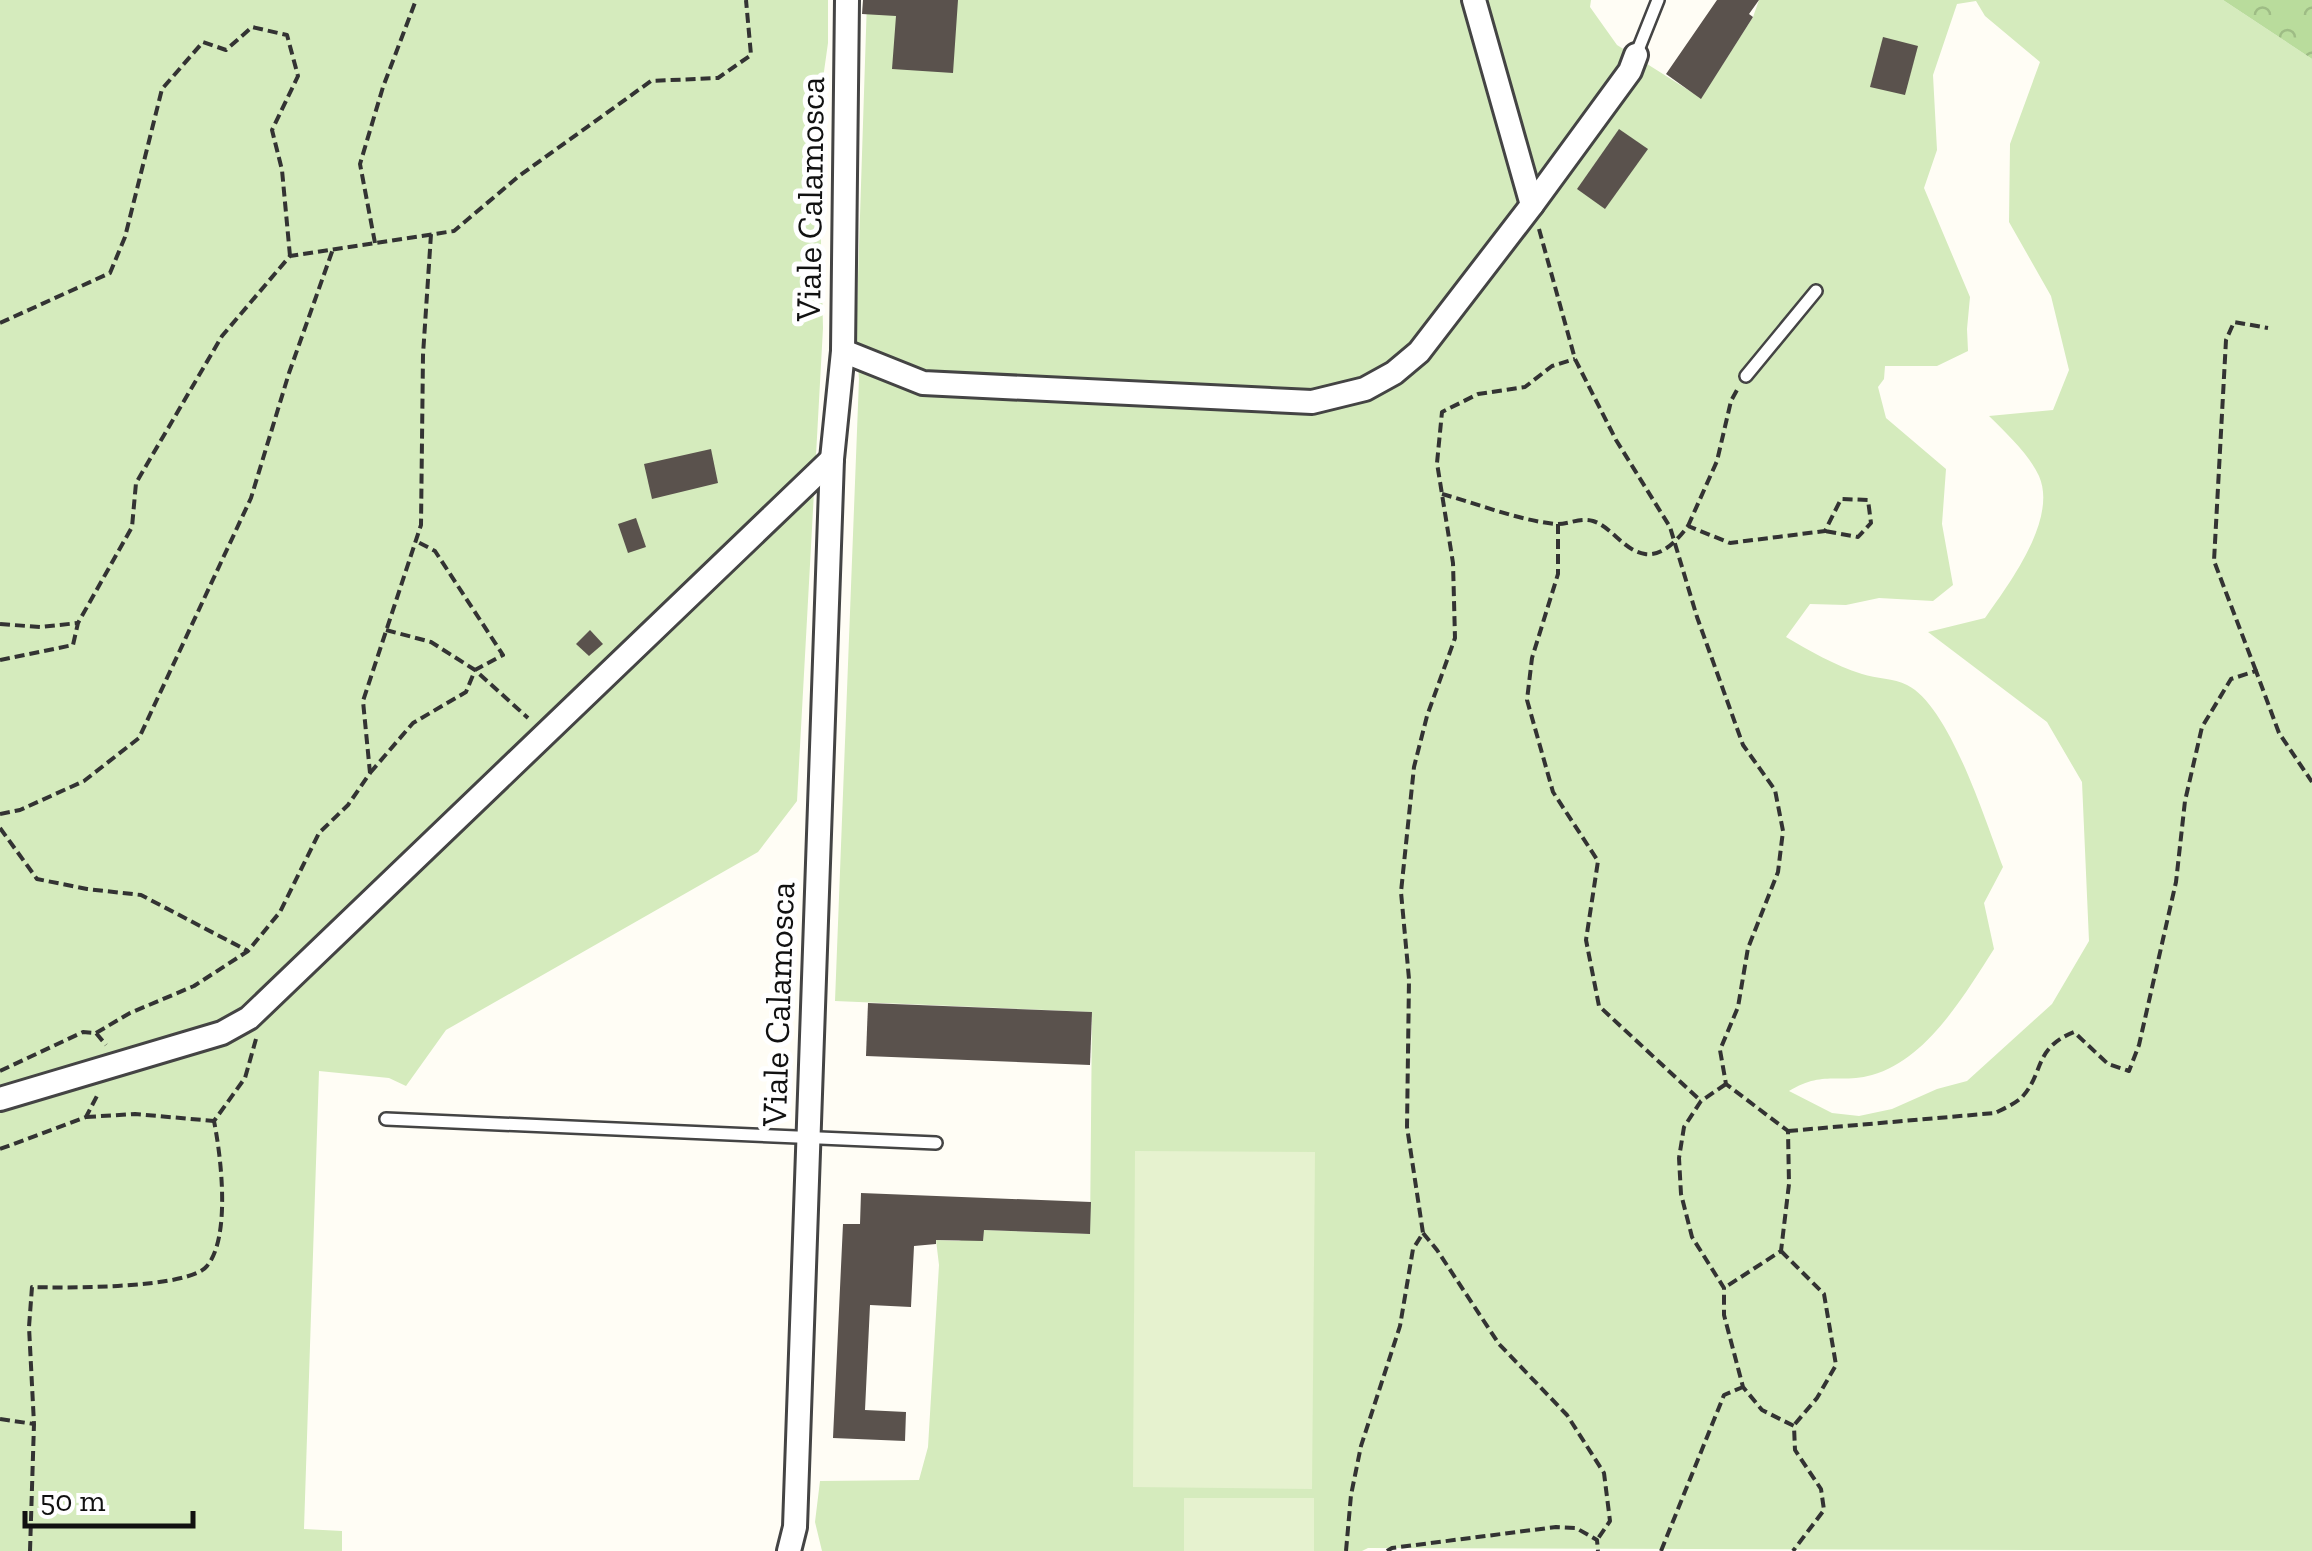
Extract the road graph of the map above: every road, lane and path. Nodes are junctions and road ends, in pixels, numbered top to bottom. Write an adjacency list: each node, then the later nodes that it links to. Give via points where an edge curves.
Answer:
1 (416, 0): 9 (path, via 360,164)
2 (746, 0): 8 (path, via 751,56 718,78 651,82 454,231)
3 (847, 0): 15 (street, Viale Calamosca)
4 (1474, 0): 7 (street)
5 (1658, 0): 6 (lane)
6 (1636, 55): 7 (street)
7 (1532, 206): 15 (street, via 1419,352 1394,373 1340,397 1312,402 923,383); 16 (path)
8 (432, 234): 9 (path); 23 (path)
9 (375, 243): 10 (path)
10 (333, 249): 11 (path); 34 (path, via 251,498 139,738 84,781)
11 (290, 256): 13 (path, via 272,130 298,76 288,35 252,27 226,50 203,42 162,89 126,237 110,273); 25 (path, via 222,336 136,483 132,526)
12 (1816, 290): 17 (lane)
13 (0, 322)
14 (2268, 328): 30 (path, via 2234,322 2226,340 2214,561)
15 (843, 351): 18 (street, Viale Calamosca)
16 (1575, 359): 19 (path, via 1552,366 1525,387 1478,394 1442,412); 24 (path)
17 (1746, 376): 21 (path, via 1730,401 1717,460)
18 (832, 459): 31 (street); 48 (street, Viale Calamosca)
19 (1442, 494): 20 (path); 51 (path, via 1455,638 1414,767 1402,892 1407,1127)
20 (1558, 524): 24 (path, via 1598,522 1645,554); 43 (path, via 1558,574 1526,700 1553,792 1598,861 1586,940 1599,1006)
21 (1688, 526): 22 (path, via 1730,542); 24 (path)
22 (1825, 531): 22 (path, via 1841,499 1868,500 1871,523 1858,537)
23 (416, 540): 27 (path); 29 (path, via 435,551 503,655)
24 (1676, 542): 41 (path, via 1742,746 1774,790 1783,832 1778,872 1720,1050)
25 (78, 623): 26 (path); 28 (path, via 73,645)
26 (0, 624)
27 (386, 630): 29 (path, via 431,642); 32 (path, via 362,701)
28 (0, 660)
29 (476, 670): 31 (path, via 529,718); 32 (path, via 466,692 413,724)
30 (2256, 670): 33 (path, via 2278,733); 47 (path, via 2231,678 2202,727 2176,882 2129,1071 2108,1064 2074,1032 2058,1038 2023,1097 1994,1114)
31 (551, 728): 37 (street)
32 (370, 773): 36 (path, via 319,833 280,912)
33 (2312, 782)
34 (0, 814)
35 (0, 828): 36 (path, via 37,879 141,895)
36 (248, 950): 38 (path, via 194,986)
37 (264, 1006): 39 (street, via 222,1032); 46 (path, via 244,1078)
38 (96, 1033): 39 (path); 40 (path, via 83,1032)
39 (113, 1066): 42 (street); 44 (path)
40 (0, 1070)
41 (1726, 1084): 43 (path); 47 (path)
42 (0, 1099)
43 (1701, 1100): 53 (path, via 1684,1127 1681,1194 1692,1237)
44 (86, 1117): 46 (path); 50 (path)
45 (386, 1119): 48 (lane)
46 (214, 1121): 56 (path, via 221,1234 207,1268 185,1279 32,1287)
47 (1788, 1132): 52 (path)
48 (809, 1138): 49 (lane); 60 (street, Viale Calamosca)
49 (936, 1143)
50 (0, 1149)
51 (1423, 1233): 58 (path, via 1499,1344 1567,1415 1604,1473 1610,1521); 61 (path, via 1413,1249 1400,1326 1360,1446)
52 (1781, 1251): 53 (path); 57 (path, via 1824,1294 1836,1366)
53 (1724, 1288): 54 (path, via 1724,1315)
54 (1744, 1387): 57 (path, via 1762,1410); 64 (path, via 1724,1396)
55 (0, 1419): 56 (path)
56 (34, 1424): 59 (path)
57 (1794, 1426): 65 (path, via 1795,1450 1821,1489 1824,1510)
58 (1596, 1540): 62 (path, via 1576,1528 1556,1527); 63 (path)
59 (30, 1551)
60 (789, 1551)
61 (1346, 1551)
62 (1387, 1551)
63 (1598, 1551)
64 (1661, 1551)
65 (1792, 1551)

